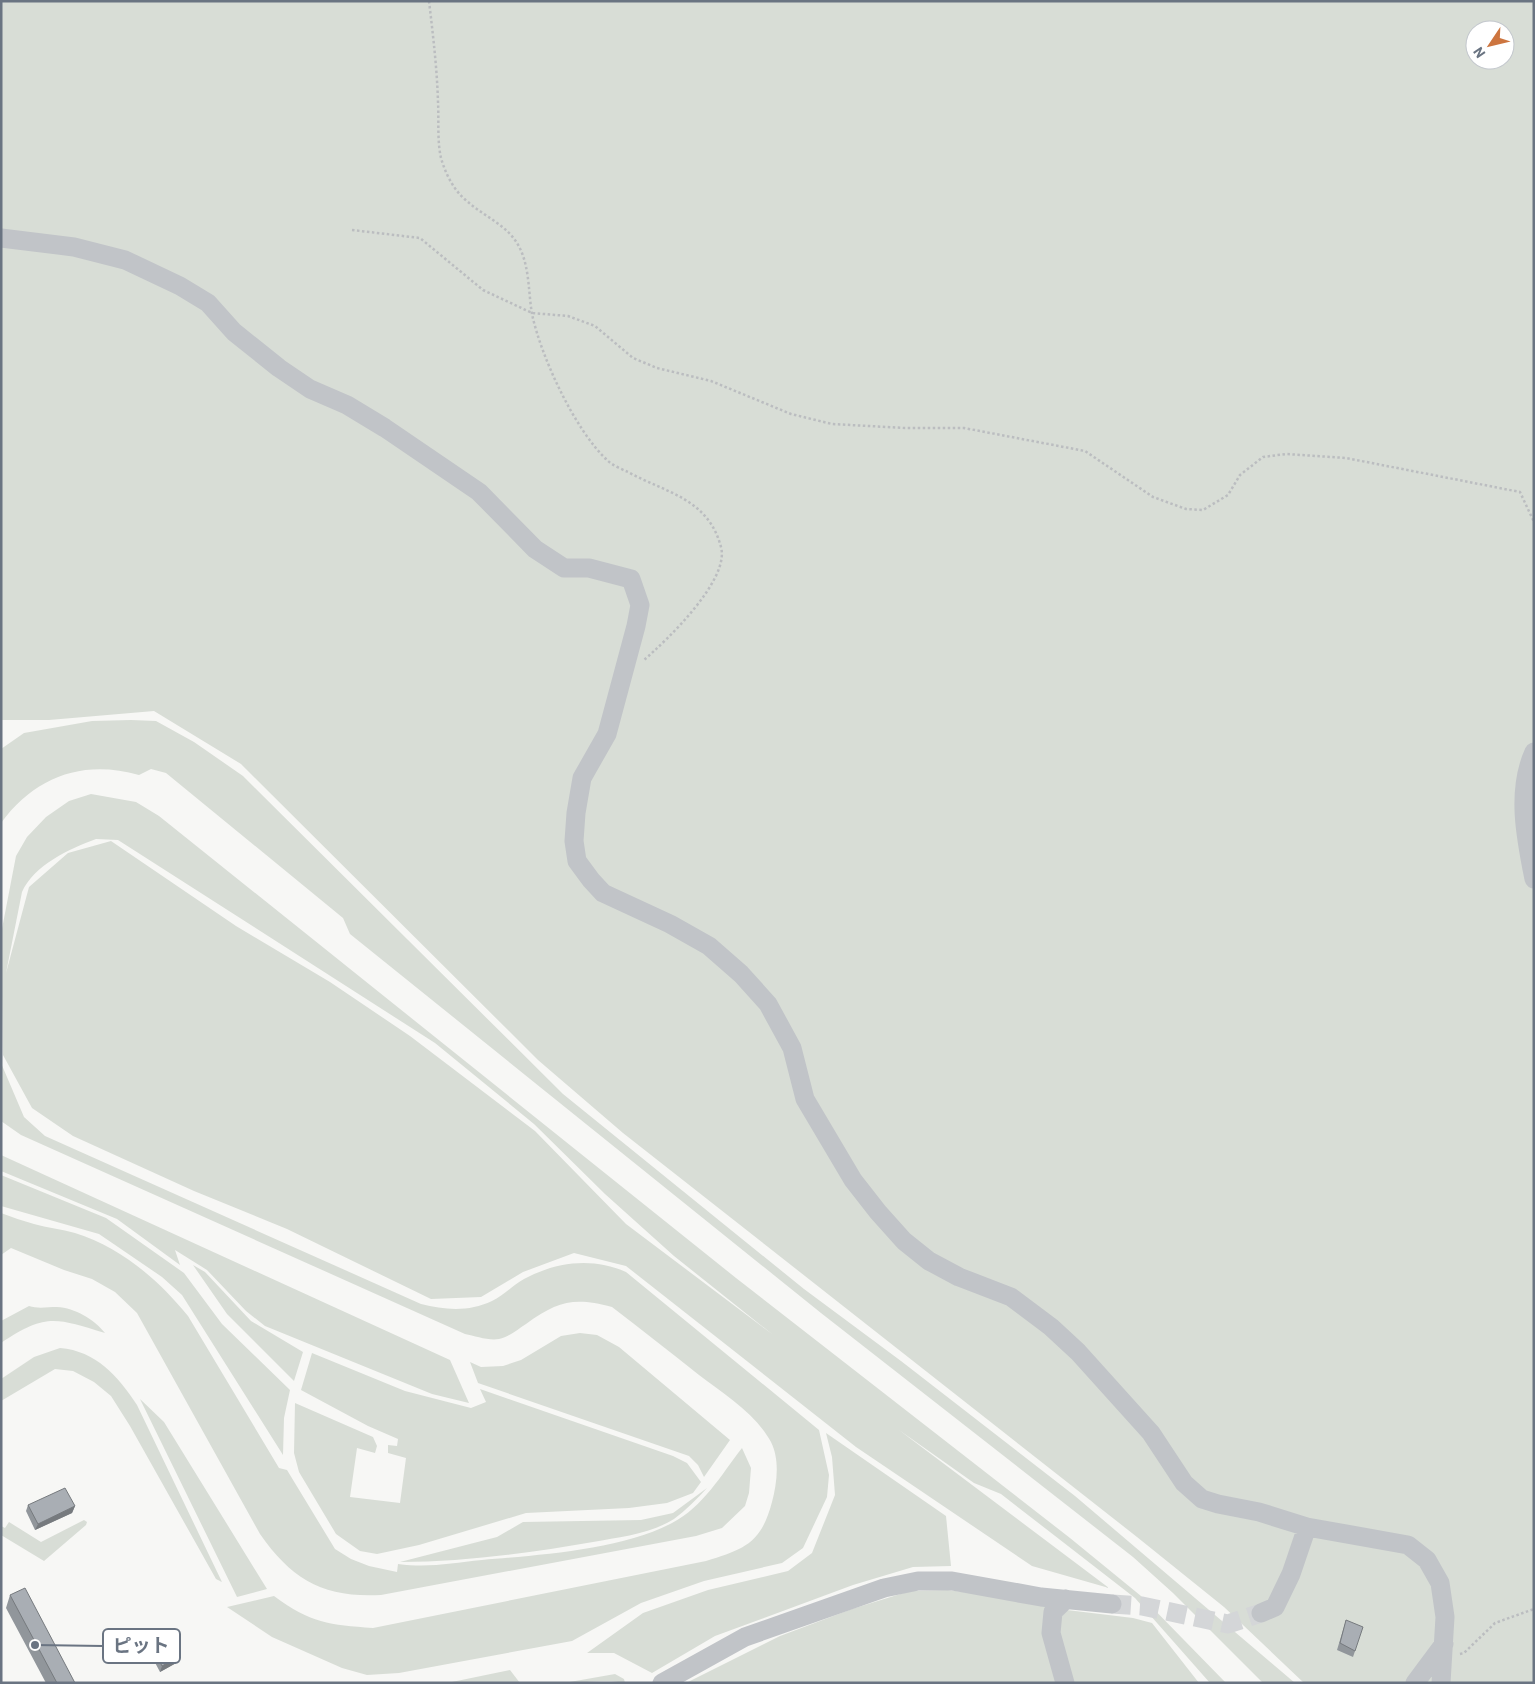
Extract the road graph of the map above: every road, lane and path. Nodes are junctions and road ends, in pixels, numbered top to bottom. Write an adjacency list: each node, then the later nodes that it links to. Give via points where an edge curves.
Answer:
1 (429, 1): 4 (path, via 436,54 441,156 451,184 466,202 501,225 518,244 530,285)
2 (352, 230): 4 (path, via 420,238 483,290)
3 (1, 238): 9 (street, via 74,247 126,260 180,286 208,303 234,332 279,368 310,389 347,404 479,492 535,550 564,568 590,568 631,579 640,605 636,626 607,734 582,778 574,841 577,861 603,893 709,946 768,1004 792,1048 805,1099 853,1180 904,1241 959,1278 1011,1297 1051,1326 1151,1433 1184,1483 1202,1499)
4 (532, 314): 5 (path, via 568,316 595,326 633,358 711,382 791,414 832,424 964,428 1085,451 1153,498 1186,510 1203,510 1228,495 1240,475 1264,457 1286,454 1346,458 1520,492); 6 (path, via 543,352 560,391 607,461 647,483 678,494 703,511 722,549 717,570 703,598 672,635)
5 (1534, 522)
6 (643, 661)
7 (1534, 752): 8 (street, via 1524,792 1526,834)
8 (1534, 879)
9 (1307, 1526): 13 (street, via 1291,1574 1274,1608); 14 (street, via 1408,1546 1427,1560 1440,1583 1445,1617)
10 (1066, 1600): 11 (street); 16 (street, via 952,1581 918,1581 884,1588 745,1636); 17 (street, via 1053,1612 1051,1633)
11 (1112, 1604)
12 (1534, 1609): 15 (path, via 1495,1623)
13 (1261, 1613)
14 (1444, 1644): 18 (street); 19 (street)
15 (1464, 1653)
16 (662, 1683)
17 (1065, 1683)
18 (1415, 1683)
19 (1441, 1683)

